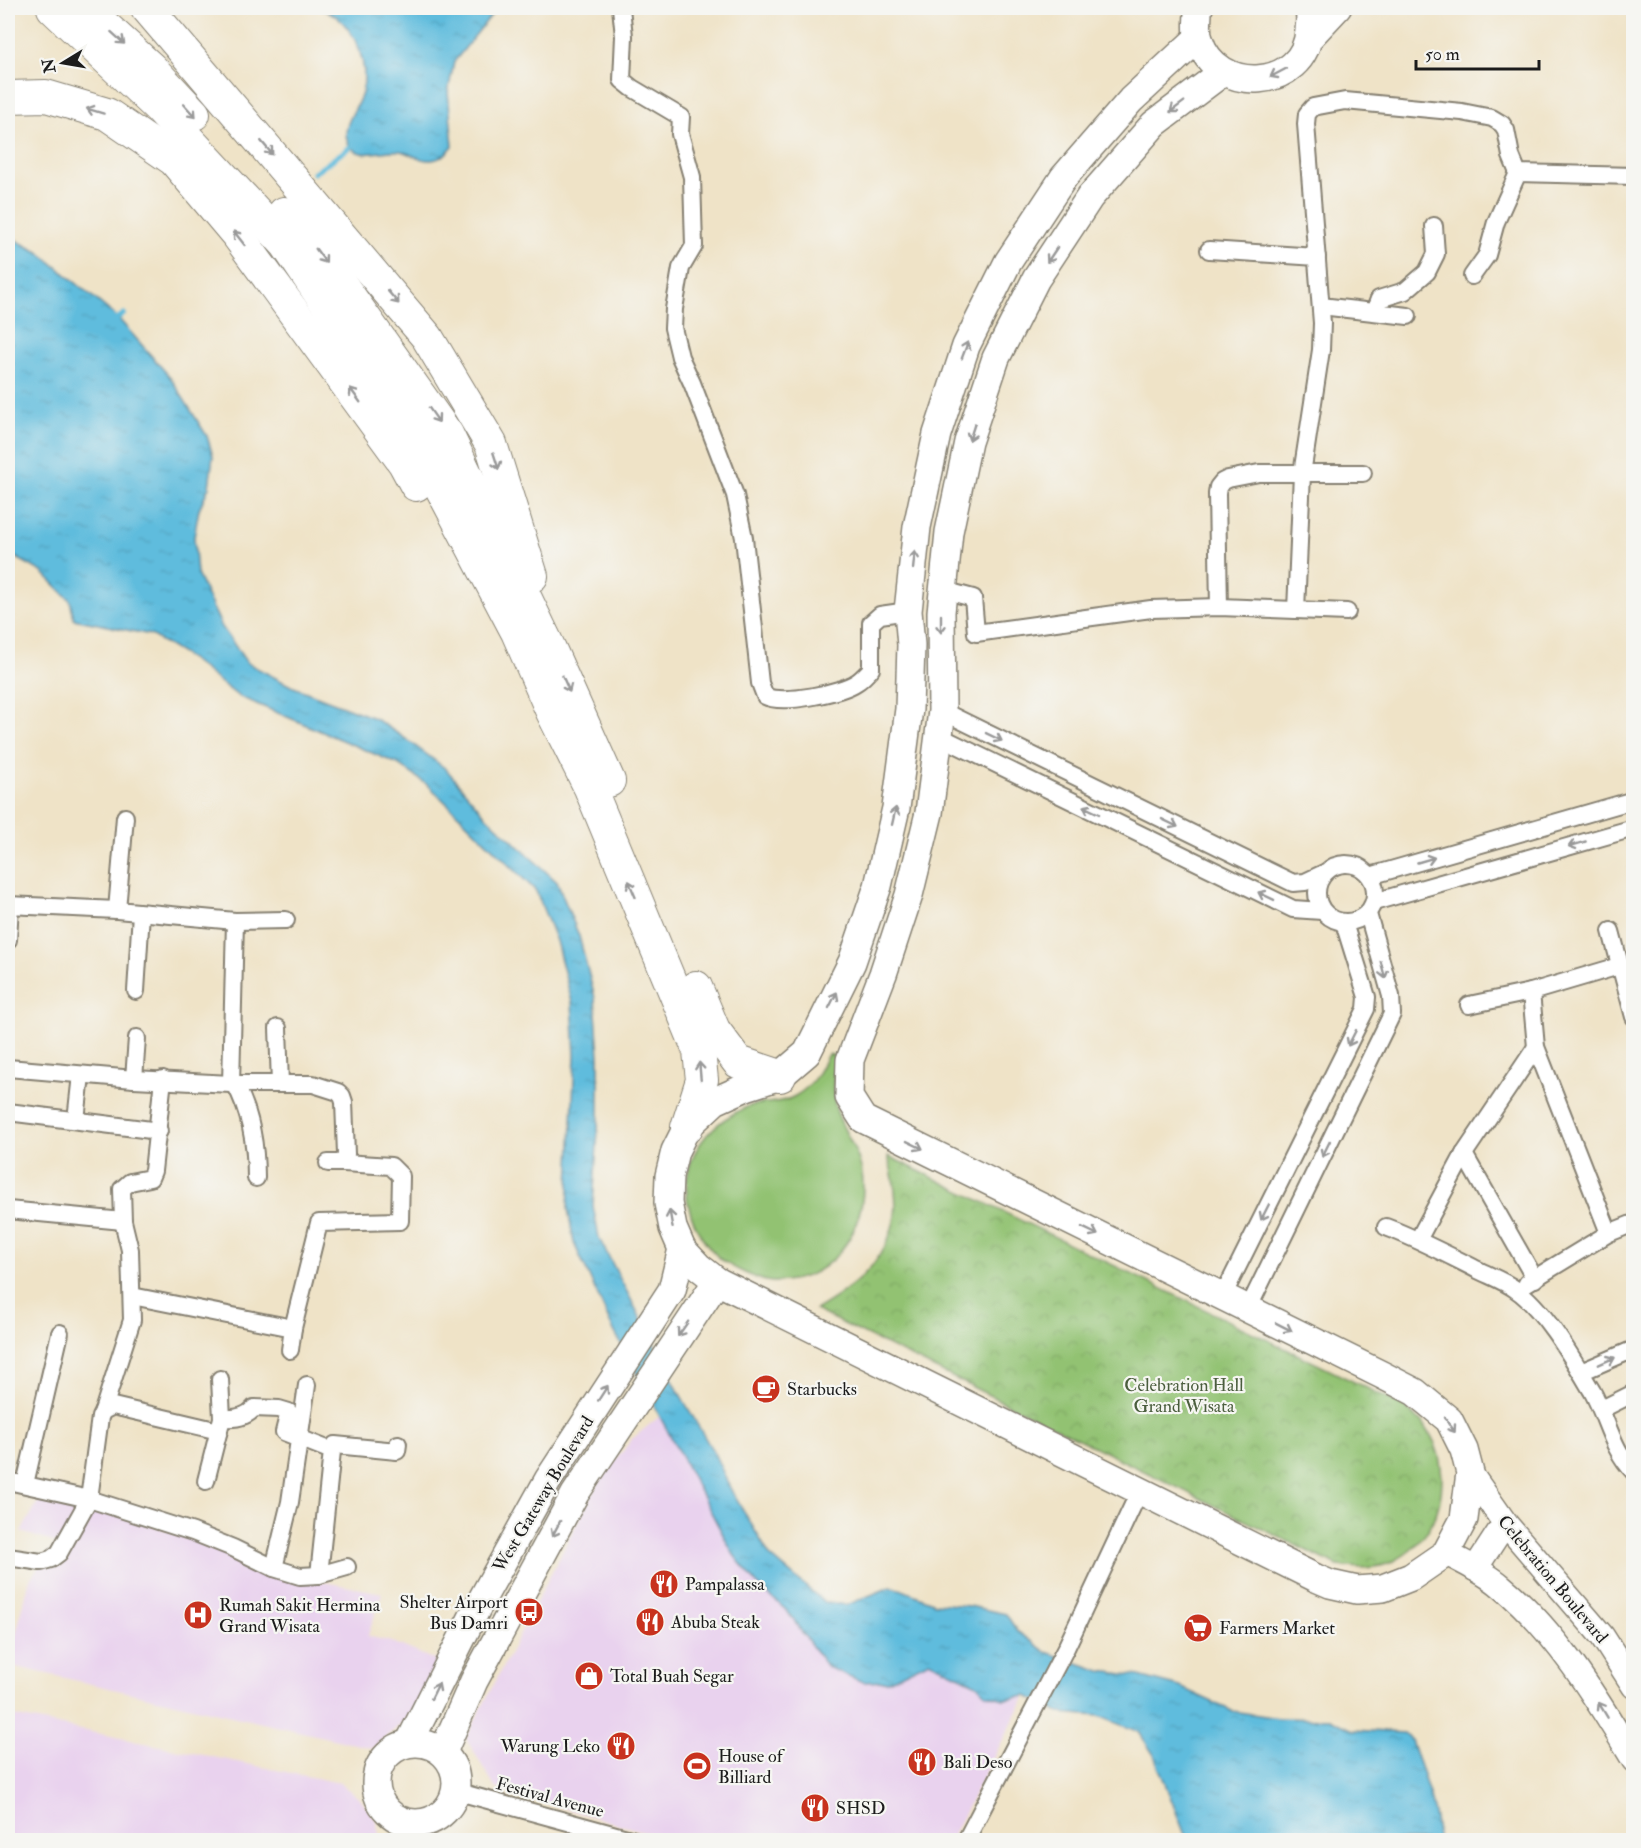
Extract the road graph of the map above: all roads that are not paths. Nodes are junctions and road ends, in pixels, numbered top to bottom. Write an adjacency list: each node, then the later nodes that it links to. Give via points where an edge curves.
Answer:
1 (53, 8): 29 (highway, via 158,107 286,244 422,452 517,632)
2 (85, 8): 28 (highway, one-way to 28, via 151,68 316,249 447,434)
3 (147, 8): 28 (highway, one-way to 28, via 427,338 491,444 527,558)
4 (621, 8): 26 (street, via 622,80 681,117 680,134 692,177 694,246 681,268 674,328 680,357 735,495 744,538 760,683 765,696 772,700 806,698 856,683 871,669 872,623 880,615)
5 (1199, 8): 8 (main road)
6 (1308, 8): 9 (main road)
7 (1339, 8): 9 (street)
8 (1198, 38): 10 (main road, via 1208,57); 26 (main road, one-way to 8, via 917,527 937,434 966,346 1008,262 1064,177 1131,100)
9 (1309, 39): 10 (main road, one-way to 10, via 1296,63 1274,77 1248,80)
10 (1223, 72): 23 (main road, one-way to 23, via 1154,124 1090,197 1036,279 996,358 968,442 949,532)
11 (8, 97): 29 (highway, one-way to 11, via 514,655 404,463 238,236 174,160 106,114 46,96)
12 (1518, 172): 13 (street); 16 (street, via 1506,130 1492,118 1462,111 1345,101 1313,107 1306,124); 17 (street, via 1486,255)
13 (1634, 176)
14 (1434, 226): 19 (street, via 1436,254 1427,272 1405,291 1379,299)
15 (1209, 250): 16 (street)
16 (1317, 257): 18 (street)
17 (1472, 276)
18 (1321, 306): 19 (street); 22 (street, via 1321,350)
19 (1374, 312): 20 (street)
20 (1408, 316)
21 (1363, 473): 22 (street)
22 (1302, 474): 24 (street, via 1259,473 1228,479 1218,487); 25 (street)
23 (943, 590): 24 (street, via 973,598 975,633 1150,609); 30 (main road, one-way to 30)
24 (1219, 607): 25 (street)
25 (1296, 610): 27 (street)
26 (908, 611): 56 (main road, one-way to 26, via 807,1053 852,962 878,886 896,808 909,709)
27 (1347, 612)
28 (550, 649): 56 (highway, one-way to 56, via 714,1030 738,1062)
29 (552, 712): 63 (highway, one-way to 29, via 702,1080 699,1051 590,788)
30 (940, 724): 34 (street, one-way to 34, via 1293,883); 39 (street, one-way to 30, via 1293,909); 78 (main road, one-way to 78, via 929,813 909,895 850,1060 849,1096 863,1119)
31 (1634, 800): 35 (street, one-way to 31)
32 (125, 817): 38 (street)
33 (1634, 828): 37 (street, one-way to 37)
34 (1324, 873): 35 (street, via 1348,864 1360,867); 39 (street, via 1317,885)
35 (1370, 876): 37 (street, via 1375,889)
36 (9, 905): 38 (street); 45 (street)
37 (1371, 908): 43 (street, via 1357,921); 79 (street, one-way to 79, via 1392,1014)
38 (117, 910): 40 (street)
39 (1322, 911): 43 (street, via 1331,920)
40 (141, 913): 42 (street); 47 (street)
41 (286, 920): 42 (street)
42 (235, 921): 59 (street)
43 (1344, 923): 78 (street, one-way to 78, via 1367,997 1366,1009)
44 (1611, 931): 46 (street)
45 (8, 940)
46 (1619, 966): 48 (street); 50 (street)
47 (136, 992)
48 (1531, 992): 49 (street); 53 (street)
49 (1469, 1005)
50 (1634, 1017)
51 (278, 1028): 60 (street)
52 (137, 1038): 57 (street)
53 (1536, 1047): 65 (street); 71 (street)
54 (8, 1068): 55 (street)
55 (81, 1075): 57 (street); 62 (street)
56 (780, 1076): 63 (main road, via 715,1101)
57 (134, 1079): 58 (street)
58 (163, 1079): 59 (street); 64 (street)
59 (233, 1084): 60 (street); 66 (street, via 245,1102 256,1153)
60 (280, 1084): 80 (street, via 313,1084 342,1096 346,1154 336,1163 391,1166 401,1176 400,1221 319,1223)
61 (8, 1112): 62 (street)
62 (76, 1120): 64 (street)
63 (687, 1127): 73 (main road, one-way to 63, via 668,1203 669,1176)
64 (159, 1131): 68 (street, via 150,1178 130,1182 122,1189)
65 (1464, 1154): 72 (street); 74 (street)
66 (256, 1178)
67 (8, 1210): 68 (street)
68 (123, 1221): 77 (street)
69 (1634, 1223): 71 (street)
70 (1386, 1227): 72 (street)
71 (1609, 1233): 74 (street)
72 (1418, 1240): 76 (street)
73 (682, 1249): 75 (main road); 96 (main road, West Gateway Boulevard, one-way to 73, via 672,1290)
74 (1535, 1279): 76 (street)
75 (717, 1281): 100 (main road); 101 (main road, West Gateway Boulevard, one-way to 101)
76 (1515, 1289): 84 (street, via 1546,1321)
77 (132, 1296): 80 (street); 89 (street, via 131,1327)
78 (1223, 1296): 79 (main road)
79 (1248, 1308): 94 (main road, one-way to 94, via 1415,1392 1449,1420)
80 (293, 1328): 83 (street)
81 (60, 1333): 99 (street)
82 (1634, 1349): 84 (street, one-way to 82)
83 (290, 1350)
84 (1581, 1372): 88 (street)
85 (220, 1380): 90 (street)
86 (307, 1385): 91 (street)
87 (1634, 1393): 88 (street)
88 (1602, 1409): 95 (street, via 1624,1463)
89 (103, 1411): 90 (street, via 112,1406); 102 (street)
90 (220, 1424): 91 (street, via 248,1415 254,1408 279,1409 289,1412 285,1432); 98 (street)
91 (300, 1437): 93 (street); 107 (street)
92 (398, 1444): 93 (street, via 397,1451 335,1445)
93 (332, 1451): 109 (street)
94 (1470, 1473): 103 (street, Celebration Boulevard); 104 (main road, via 1464,1519)
95 (1634, 1473)
96 (548, 1480): 101 (main road); 111 (main road, West Gateway Boulevard, one-way to 96)
97 (8, 1481): 99 (street)
98 (207, 1481)
99 (25, 1484): 102 (street)
100 (1140, 1490): 104 (main road, via 1316,1578 1358,1590 1383,1588 1411,1577); 119 (street, via 1066,1648)
101 (574, 1494): 112 (main road, West Gateway Boulevard, one-way to 112, via 474,1681)
102 (89, 1499): 105 (street, via 59,1553 51,1559 40,1562); 107 (street, via 193,1532)
103 (1504, 1523): 108 (street); 110 (street, Celebration Boulevard, via 1602,1636)
104 (1446, 1553): 108 (street)
105 (8, 1557)
106 (347, 1567): 109 (street)
107 (274, 1569): 109 (street, via 300,1576)
108 (1475, 1569): 113 (street, one-way to 108, via 1566,1655 1501,1585)
109 (319, 1575)
110 (1634, 1686)
111 (409, 1743): 112 (main road, via 427,1744); 115 (main road, via 388,1754 377,1775 379,1795)
112 (442, 1752): 114 (main road, via 454,1770)
113 (1634, 1760)
114 (455, 1791): 116 (main road, via 451,1803); 118 (street, Festival Avenue)
115 (389, 1812): 116 (main road, via 410,1822 421,1822); 117 (main road)
116 (430, 1830)
117 (391, 1840)
118 (634, 1840)
119 (966, 1840)

